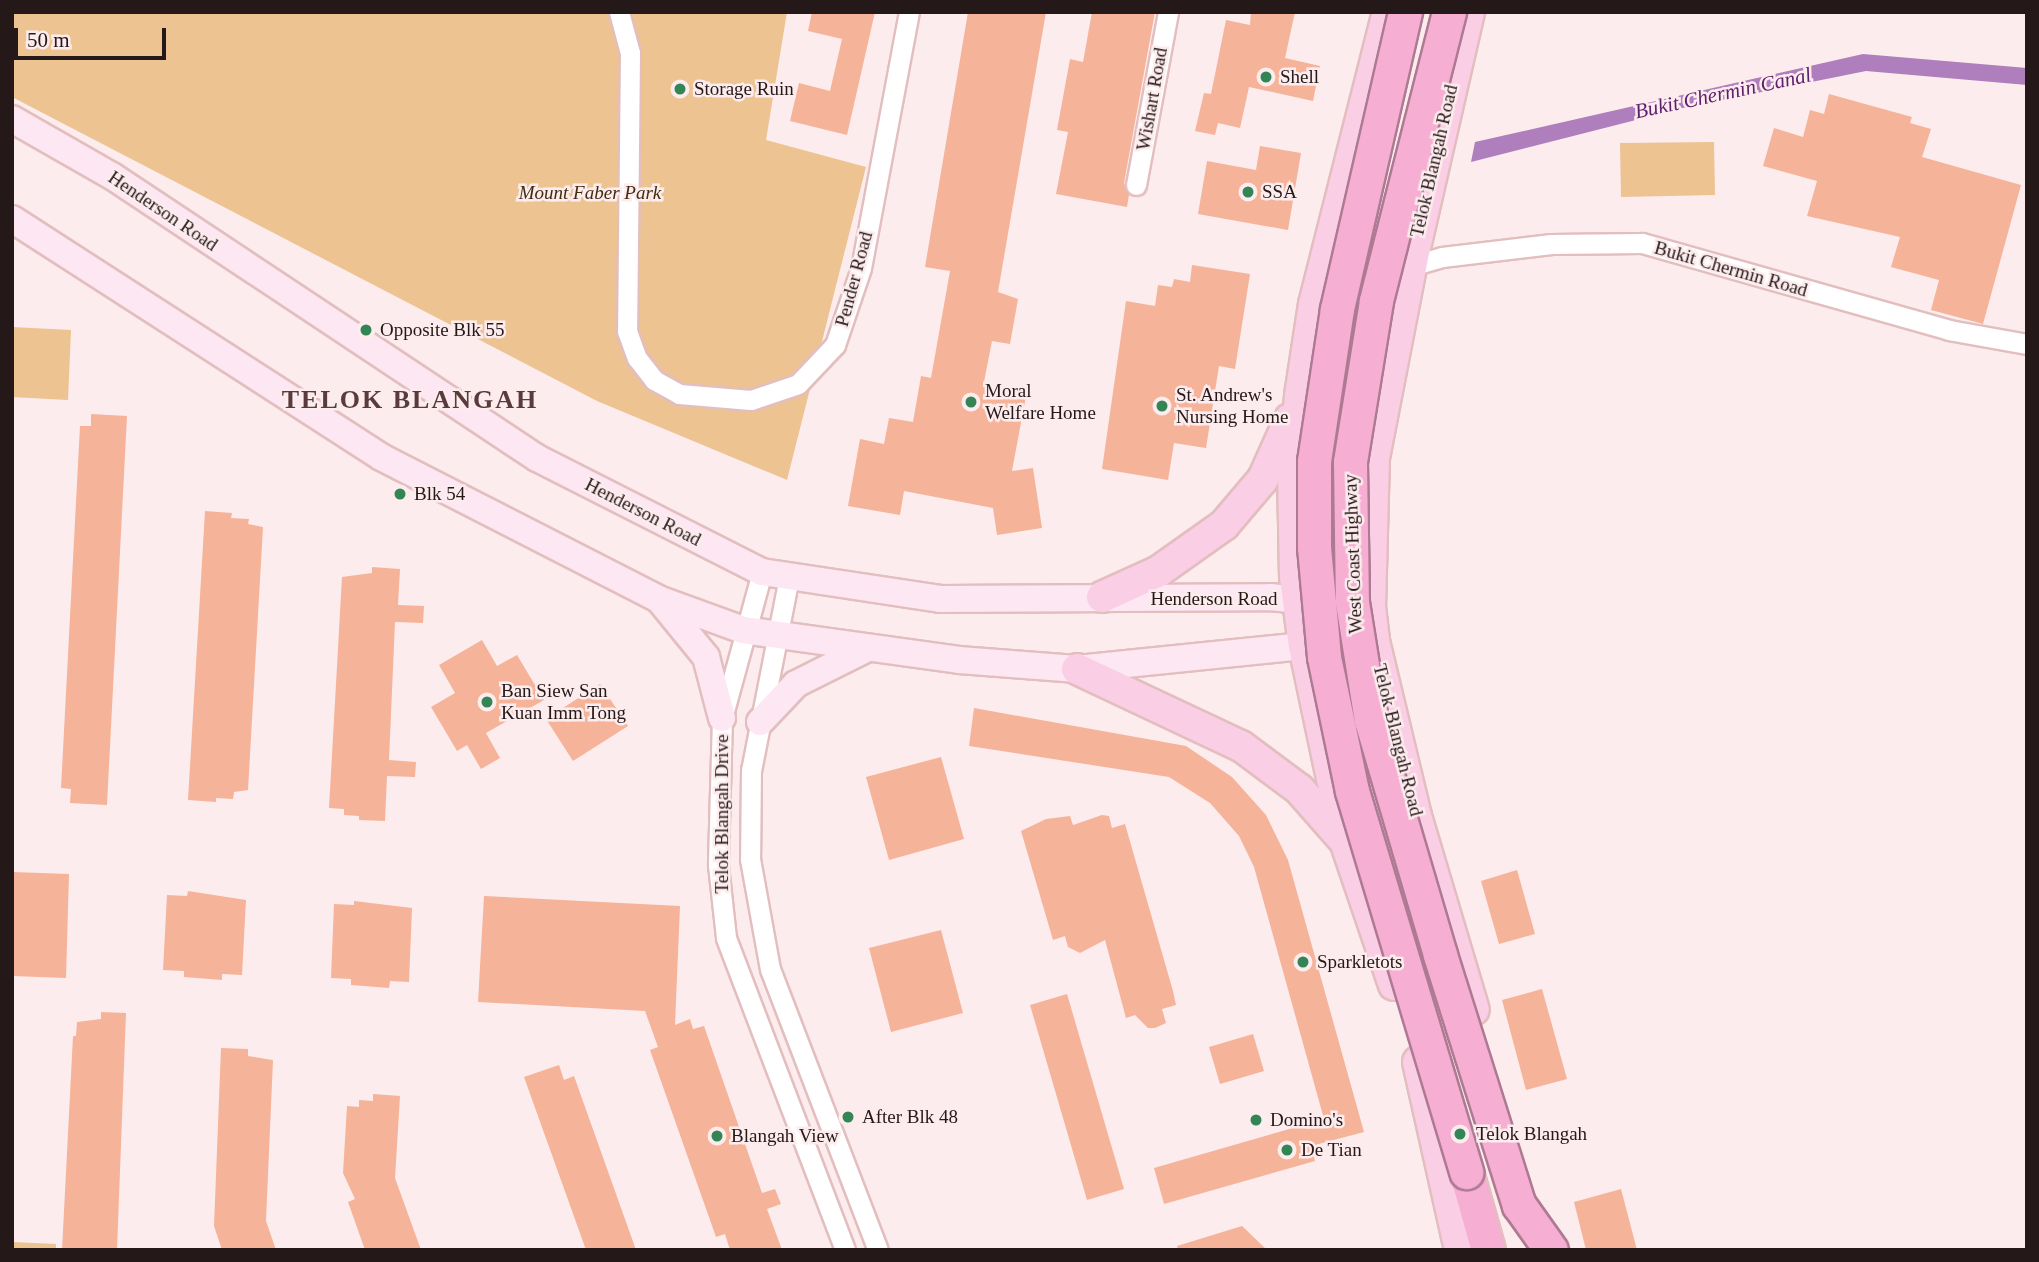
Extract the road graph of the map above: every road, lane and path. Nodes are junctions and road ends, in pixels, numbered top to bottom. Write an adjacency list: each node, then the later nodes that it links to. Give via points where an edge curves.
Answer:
1 (619, 12): 2 (street, Pender Road, via 630,53 627,331 637,358 654,380 679,394 751,400 798,384 835,345 861,268)
2 (909, 12)
3 (1168, 12): 9 (street, Wishart Road)
4 (1388, 12): 12 (main road)
5 (1405, 12): 36 (highway, West Coast Highway, bridge, via 1337,309 1314,461 1314,547 1324,657 1352,791)
6 (1449, 12): 32 (highway, West Coast Highway, bridge, via 1374,310 1350,462 1352,602 1371,720)
7 (1469, 12): 11 (main road, Telok Blangah Road)
8 (12, 119): 15 (main road, Henderson Road, via 113,176 537,458)
9 (1136, 185)
10 (12, 219): 18 (main road, via 381,457)
11 (1411, 265): 12 (street, Bukit Chermin Road, via 1348,282); 13 (street, Bukit Chermin Road, via 1551,244 1642,243 1949,330); 20 (main road, Telok Blangah Road, via 1374,457)
12 (1314, 304): 14 (main road)
13 (2027, 344)
14 (1300, 396): 17 (main road, via 1262,479 1224,525 1159,572); 19 (main road, via 1293,474)
15 (762, 572): 16 (main road, Henderson Road); 21 (street, Telok Blangah Drive)
16 (789, 577): 17 (main road, Henderson Road, via 940,599); 22 (street, Telok Blangah Drive)
17 (1102, 597): 19 (main road, Henderson Road)
18 (658, 600): 21 (main road); 27 (main road, via 706,657)
19 (1298, 600): 20 (main road, Henderson Road); 24 (main road)
20 (1370, 607): 23 (main road, Telok Blangah Road)
21 (743, 630): 22 (main road); 27 (street, Telok Blangah Drive)
22 (776, 638): 25 (main road); 28 (street, Telok Blangah Drive)
23 (1374, 641): 24 (main road); 30 (main road, Telok Blangah Road, via 1416,816)
24 (1304, 646): 26 (main road); 29 (main road)
25 (868, 648): 26 (main road); 28 (main road, via 796,684)
26 (1077, 669): 29 (main road, via 1241,746 1299,789)
27 (722, 718): 33 (street, Telok Blangah Drive, via 718,865 726,937)
28 (760, 722): 34 (street, Telok Blangah Drive, via 751,770 750,859 770,968)
29 (1345, 841): 31 (main road)
30 (1467, 987): 31 (main road, via 1447,982 1428,988 1413,1002); 38 (main road, Telok Blangah Road)
31 (1407, 1021): 35 (main road)
32 (1520, 1205): 37 (highway, West Coast Highway); 38 (highway, bridge)
33 (845, 1250)
34 (878, 1250)
35 (1461, 1250)
36 (1488, 1250)
37 (1531, 1250)
38 (1549, 1250)

